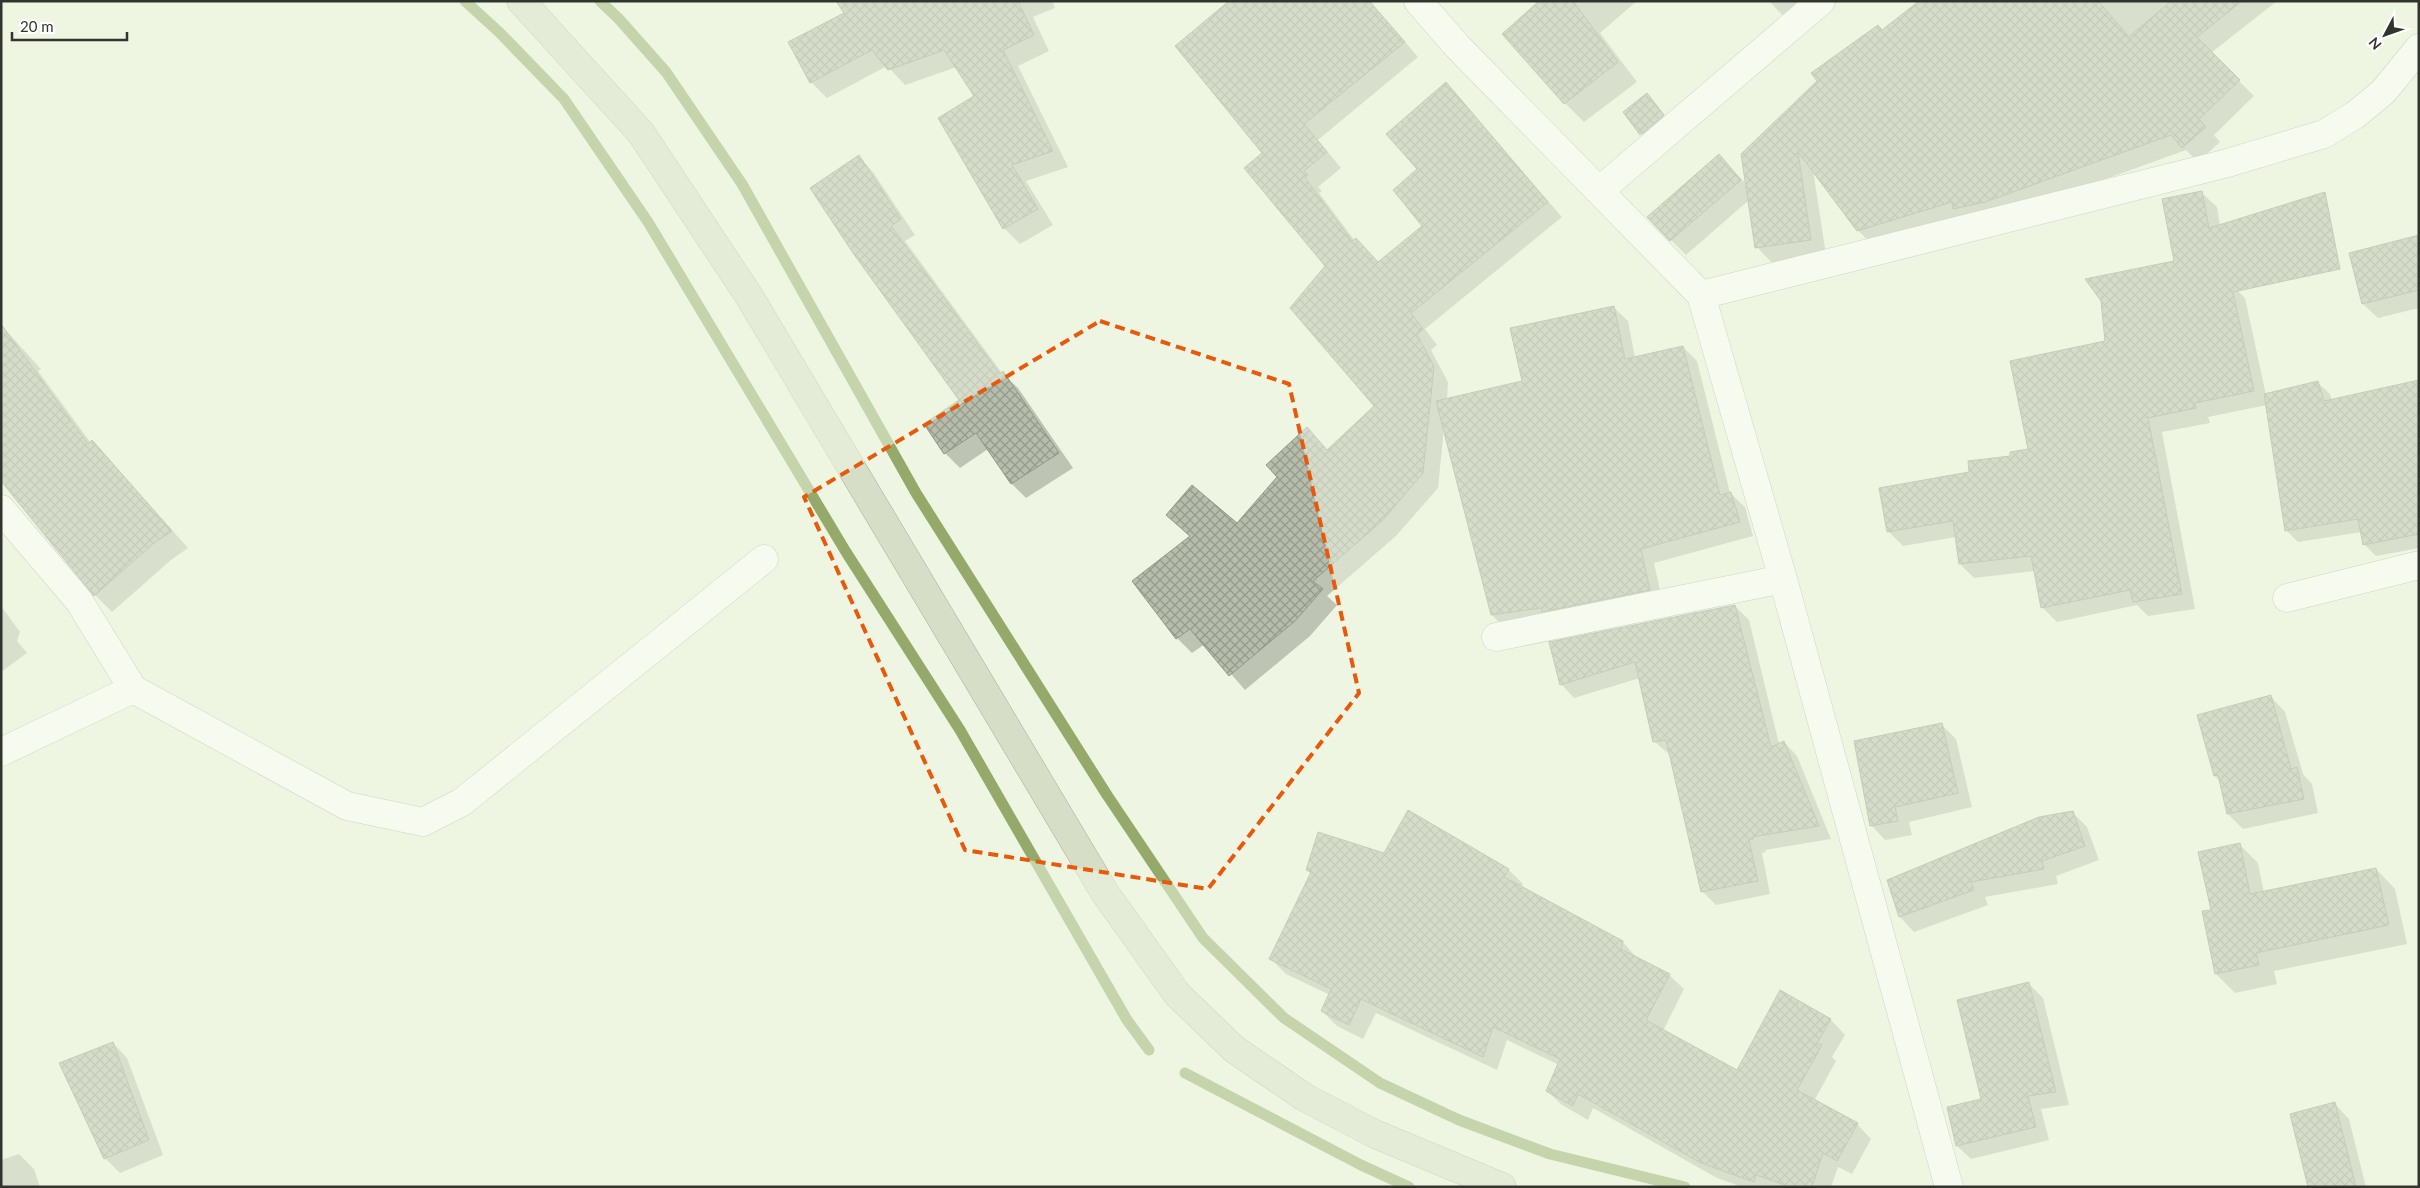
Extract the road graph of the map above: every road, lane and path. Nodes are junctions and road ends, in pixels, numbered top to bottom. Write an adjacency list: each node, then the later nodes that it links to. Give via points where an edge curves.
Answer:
1 (521, 1): 15 (street, via 647,141 749,296 1105,893 1177,994 1234,1049 1304,1097 1375,1134)
2 (1418, 1): 5 (street, via 1457,46)
3 (1821, 1): 5 (street)
4 (2419, 48): 6 (street, via 2383,92 2324,134 2224,164)
5 (1599, 191): 6 (street)
6 (1701, 295): 10 (street)
7 (1, 510): 13 (street, via 79,601)
8 (764, 559): 13 (street, via 462,802 423,822 347,806)
9 (2419, 565): 11 (street)
10 (1783, 579): 12 (street); 16 (street)
11 (2287, 598)
12 (1496, 637)
13 (133, 689): 14 (street)
14 (1, 752)
15 (1502, 1187)
16 (1949, 1187)

